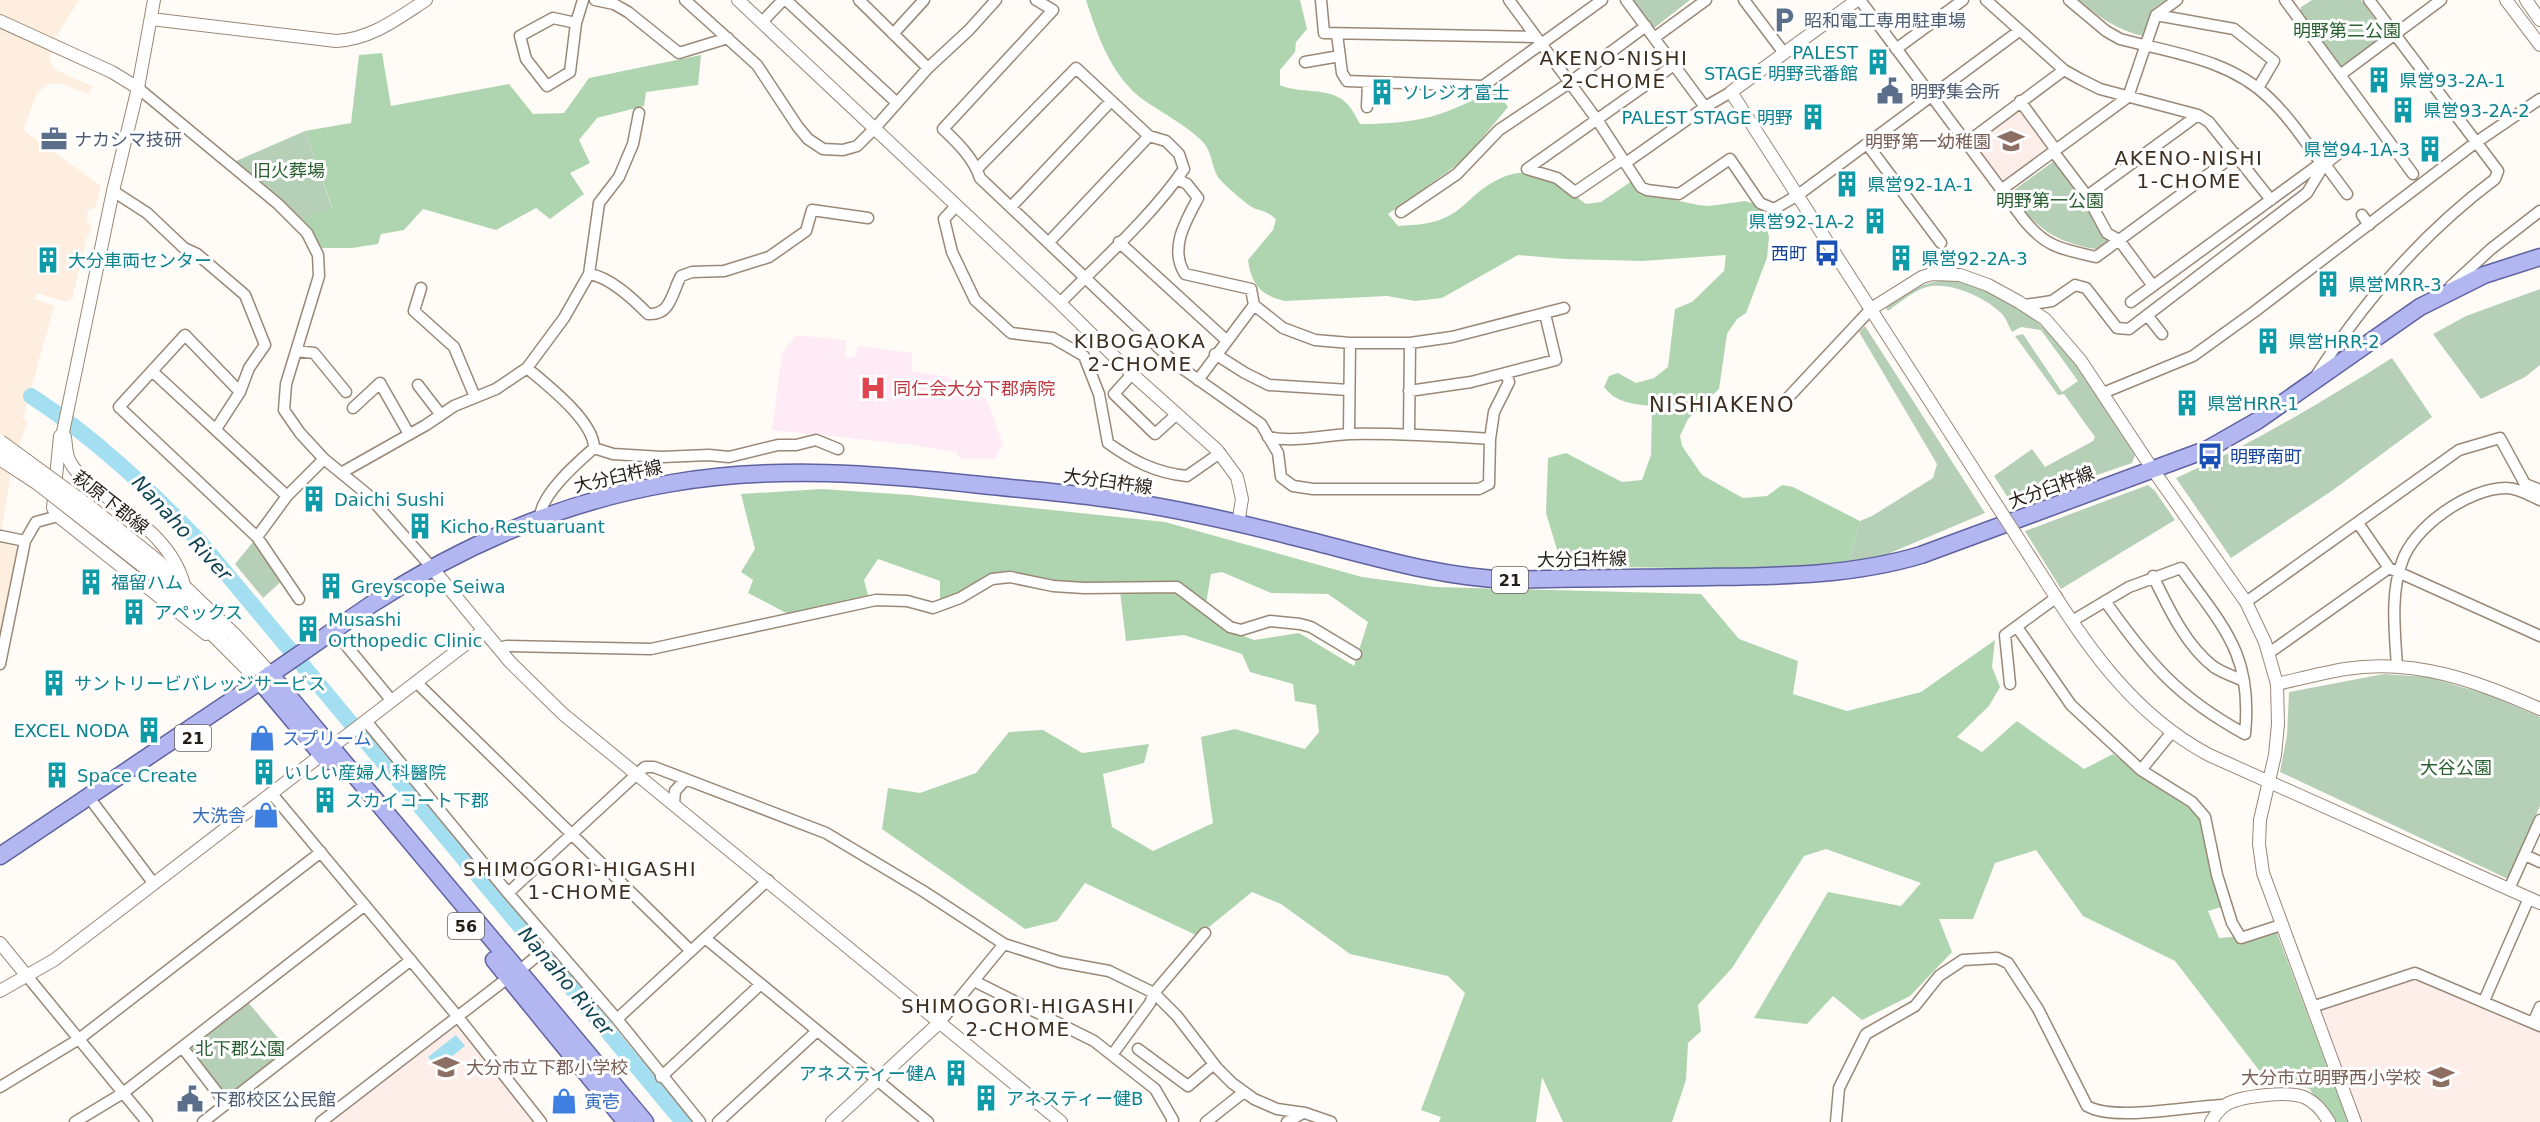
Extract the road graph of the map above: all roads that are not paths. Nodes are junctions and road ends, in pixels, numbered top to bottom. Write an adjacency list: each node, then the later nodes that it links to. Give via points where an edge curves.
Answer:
1 (154, 0): 29 (street)
2 (426, 0): 29 (street, via 353,40)
3 (583, 0): 33 (street)
4 (595, 0): 39 (street, via 628,12 679,53)
5 (738, 0): 32 (street)
6 (784, 0): 32 (street); 62 (street)
7 (859, 0): 36 (street)
8 (924, 0): 36 (street)
9 (996, 0): 49 (street)
10 (1036, 0): 78 (street, via 1053,10 943,129)
11 (1321, 0): 37 (street, via 1324,33)
12 (1602, 0): 41 (street)
13 (1626, 0): 34 (street)
14 (1706, 0): 40 (street)
15 (1744, 0): 45 (street)
16 (1858, 0): 44 (street); 45 (street)
17 (1963, 0): 44 (street)
18 (1986, 0): 35 (street)
19 (2069, 0): 42 (street, via 2112,35)
20 (2177, 0): 28 (street)
21 (2285, 0): 51 (street)
22 (2369, 0): 38 (street)
23 (2441, 0): 38 (street)
24 (2506, 0): 43 (street)
25 (2526, 0): 30 (street)
26 (689, 1): 39 (street)
27 (1513, 2): 41 (street)
28 (2156, 15): 42 (street); 55 (street, via 2234,29 2274,61)
29 (151, 19): 54 (street)
30 (2540, 20)
31 (0, 21): 54 (street)
32 (762, 22): 68 (street)
33 (576, 23): 33 (street, via 553,18 520,36 526,59 547,86 570,72)
34 (1646, 26): 40 (street); 53 (street)
35 (2019, 31): 50 (street); 57 (street)
36 (893, 34): 49 (street)
37 (1337, 34): 41 (street); 46 (street)
38 (2395, 36): 51 (street); 71 (street)
39 (728, 38): 68 (street, via 757,65 808,139 824,149 856,146)
40 (1654, 38): 48 (street)
41 (1539, 41): 52 (street, via 1483,86); 53 (street)
42 (2146, 45): 55 (street, via 2217,65); 58 (street)
43 (2540, 45)
44 (1896, 49): 57 (street)
45 (1784, 53): 56 (street)
46 (1340, 56): 47 (street); 52 (street, via 1347,81)
47 (1305, 62)
48 (1674, 65): 64 (street); 67 (street)
49 (928, 68): 62 (street)
50 (2064, 70): 58 (street, via 2100,89); 61 (street)
51 (2340, 75): 79 (street)
52 (1368, 82): 63 (street)
53 (1569, 83): 67 (street); 90 (street, via 1499,130 1457,174)
54 (138, 88): 82 (street); 116 (street, via 308,233 318,255 319,276)
55 (2258, 88): 77 (street, via 2288,118)
56 (1731, 92): 64 (street); 84 (street)
57 (1930, 97): 70 (street); 72 (street)
58 (2128, 97): 66 (street); 74 (street)
59 (2540, 99): 71 (street)
60 (1111, 101): 69 (street); 78 (street, via 1076,68); 88 (street)
61 (2020, 101): 70 (street); 74 (street)
62 (896, 102): 68 (street)
63 (1367, 106)
64 (1705, 107): 76 (street)
65 (639, 113): 99 (street, via 633,144 619,177 599,203)
66 (2198, 115): 75 (street, via 2216,129); 85 (street)
67 (1598, 121): 76 (street); 76 (street, via 1527,169 1557,178 1575,192 1619,162)
68 (874, 129): 87 (street)
69 (1149, 136): 80 (street, via 1166,141 1179,154 1184,169); 95 (street)
70 (1966, 143): 81 (street)
71 (2475, 143): 93 (street); 123 (street, via 2499,171 2495,179 2434,228 2364,307)
72 (1867, 144): 84 (street); 97 (street)
73 (2343, 150): 77 (street)
74 (2055, 152): 81 (street); 85 (street)
75 (2236, 154): 86 (street); 94 (street)
76 (1627, 162): 84 (street, via 1641,187 1647,190 1679,194 1730,159 1760,203 1774,209)
77 (2322, 164): 83 (street); 86 (street); 111 (street, via 2307,193)
78 (977, 169): 88 (street, via 980,178)
79 (2413, 174)
80 (1177, 179): 96 (street); 106 (street, via 1187,183 1198,198 1179,238 1178,264 1185,274 1251,289)
81 (2001, 190): 94 (street, via 2033,231 2054,246 2096,257)
82 (113, 191): 127 (street, via 147,213 184,248 197,254 245,295 266,345 249,368); 139 (street)
83 (2347, 194)
84 (1798, 195): 109 (street)
85 (2087, 196): 94 (street, via 2107,233)
86 (2271, 200): 101 (street)
87 (956, 206): 105 (street); 145 (street, via 944,219 952,252 975,300 1011,333 1053,338 1084,356 1099,394 1108,443 1154,470 1187,476)
88 (1011, 207): 95 (street)
89 (2540, 210): 103 (street)
90 (1401, 212)
91 (2362, 215): 93 (street)
92 (868, 219): 99 (street, via 812,210 806,231 769,257 724,271 681,276 668,308 658,315 648,314 598,276)
93 (2369, 225): 129 (street, via 2193,356)
94 (2119, 240): 101 (street)
95 (1049, 242): 100 (street)
96 (1119, 242): 100 (street); 113 (street)
97 (1941, 243)
98 (2540, 256): 103 (main road, 大分臼杵線 / 21)
99 (589, 274): 118 (street, via 564,318)
100 (1086, 276): 105 (street); 122 (street)
101 (2153, 286): 104 (street)
102 (421, 288): 130 (street, via 414,311 454,347)
103 (2444, 293): 123 (main road, 大分臼杵線 / 21)
104 (2131, 302)
105 (1060, 303): 120 (street)
106 (1254, 305): 113 (street); 115 (street, via 1283,328 1315,340)
107 (2025, 305): 109 (street, via 1974,279 1945,274 1922,278); 111 (street, via 2052,301 2075,285 2086,288 2117,327 2124,330); 129 (street, via 2056,331)
108 (1564, 309): 110 (street)
109 (1871, 309): 131 (street, via 1784,402); 166 (street, bridge)
110 (1545, 314): 114 (street, via 1452,337); 121 (street, via 1556,360)
111 (2147, 315): 112 (street)
112 (2162, 334)
113 (1226, 340): 117 (street)
114 (1410, 342): 115 (street); 126 (street)
115 (1350, 343): 125 (street)
116 (296, 351): 128 (street, via 314,354); 147 (street, via 286,384 284,410)
117 (1215, 354): 122 (street); 125 (street, via 1269,385)
118 (527, 368): 130 (street, via 496,389); 143 (street, via 574,411 594,439)
119 (152, 371): 127 (street, via 185,336); 135 (street); 159 (street, via 119,407)
120 (1132, 374): 133 (street); 133 (street, via 1114,394 1155,434)
121 (1506, 374): 126 (street); 141 (street, via 1509,382 1494,412)
122 (1197, 380): 140 (street, via 1261,424)
123 (2310, 383): 148 (main road, 大分臼杵線 / 21, via 2223,442)
124 (418, 385): 134 (street)
125 (1349, 390): 137 (street)
126 (1409, 391): 138 (street)
127 (240, 392): 135 (street)
128 (346, 392)
129 (2103, 393): 148 (street)
130 (475, 397): 134 (street)
131 (1785, 407)
132 (353, 408): 136 (street, via 380,383)
133 (1177, 414): 145 (street)
134 (441, 415): 136 (street)
135 (216, 429): 152 (street)
136 (409, 434): 149 (street)
137 (1349, 434): 138 (street); 140 (street, via 1281,440)
138 (1409, 434): 141 (street)
139 (62, 437): 154 (street, via 52,508); 165 (street, via 69,459 81,476 160,541 176,561)
140 (1268, 437): 141 (street, via 1278,453 1281,477 1293,486 1325,489 1479,489 1489,484)
141 (1490, 439)
142 (0, 442): 161 (main road, 萩原下郡線, bridge, via 93,510)
143 (594, 448): 144 (street, via 613,454 652,457 729,457 816,440); 155 (street, via 548,498 540,510)
144 (838, 449)
145 (1220, 453): 157 (street, via 1237,477 1242,499)
146 (0, 458): 161 (main road, 萩原下郡線, bridge)
147 (324, 459): 149 (street); 152 (street)
148 (2153, 470): 157 (main road, 大分臼杵線 / 21, via 1921,555 1878,567 1812,575 1510,580 1465,577 1417,569); 169 (street)
149 (341, 473): 162 (street, via 367,494)
150 (2524, 488): 151 (street); 153 (street); 156 (street, via 2500,438 2459,450); 163 (street, via 2490,490 2449,508 2422,531)
151 (2540, 490)
152 (287, 496): 159 (street)
153 (2540, 500)
154 (58, 516): 160 (street, via 36,522); 175 (street, via 220,646)
155 (540, 519): 157 (main road, 大分臼杵線 / 21, via 607,496 675,482 827,473 1095,497); 162 (main road, 大分臼杵線 / 21, via 477,544)
156 (2358, 523): 163 (street); 169 (street)
157 (1238, 524)
158 (2, 536): 160 (street)
159 (257, 537): 167 (street)
160 (25, 541): 180 (street)
161 (153, 565): 165 (main road, 萩原下郡線); 175 (main road, 萩原下郡線)
162 (433, 569): 172 (street); 174 (main road, 大分臼杵線 / 21); 178 (main road, 大分臼杵線 / 21, via 375,602)
163 (2394, 571): 173 (street); 177 (street); 181 (street)
164 (2153, 576): 168 (street); 182 (street, via 2169,609 2195,646 2214,667); 182 (street, via 2181,568 2230,638)
165 (184, 585): 183 (main road, 萩原下郡線)
166 (2056, 597): 170 (street); 171 (street)
167 (299, 599)
168 (2105, 601): 170 (street); 182 (street, via 2164,678 2215,718 2245,734)
169 (2246, 602): 177 (street)
170 (2072, 621): 190 (street, via 2114,680)
171 (2017, 627): 185 (street, via 2005,635); 192 (street, via 2071,705)
172 (484, 630): 176 (street); 184 (street)
173 (2540, 636)
174 (340, 638): 178 (main road, 大分臼杵線 / 21); 187 (street)
175 (225, 644): 183 (main road, 萩原下郡線)
176 (498, 648): 179 (street, via 651,649 876,600 907,601 933,608 992,579 1010,577 1053,586 1177,587 1230,627 1241,630 1270,621 1300,624); 193 (street, via 564,714)
177 (2269, 653): 186 (street)
178 (308, 654): 183 (main road, 大分臼杵線 / 21)
179 (1356, 654)
180 (0, 664)
181 (2397, 667): 186 (street, via 2346,669); 188 (street, via 2437,671 2470,680)
182 (2244, 681)
183 (269, 682): 191 (main road, 56); 197 (main road, 大分臼杵線 / 21)
184 (416, 682): 187 (street); 200 (street)
185 (2010, 684)
186 (2277, 684): 195 (street, via 2278,738)
187 (392, 701): 189 (street)
188 (2540, 709)
189 (365, 722): 191 (street); 209 (street)
190 (2172, 732): 192 (street); 195 (street, via 2209,754)
191 (326, 752): 196 (street); 220 (main road, 56)
192 (2141, 770): 212 (street, via 2192,802 2205,817 2217,875 2232,923 2241,938)
193 (638, 773): 194 (street, via 654,766); 198 (street); 200 (street)
194 (686, 779): 198 (street, via 675,791); 216 (street, via 826,833)
195 (2270, 781): 208 (street); 212 (street, via 2260,820 2259,844 2263,873)
196 (272, 794): 201 (street); 207 (street)
197 (91, 800): 203 (main road, 大分臼杵線 / 21); 205 (main road, 大分臼杵線 / 21); 207 (street)
198 (674, 803): 206 (street)
199 (2540, 820): 202 (street)
200 (572, 834): 209 (street); 218 (street)
201 (321, 852): 211 (street); 234 (street)
202 (2524, 855): 204 (street); 208 (street)
203 (0, 856)
204 (2540, 862)
205 (0, 867)
206 (768, 880): 214 (street); 231 (street)
207 (154, 884): 221 (street)
208 (2509, 889): 210 (street)
209 (508, 893): 217 (street)
210 (2535, 901): 226 (street)
211 (365, 905): 219 (street); 235 (street)
212 (2281, 925): 227 (street)
213 (1205, 933): 225 (street)
214 (705, 938): 218 (street); 223 (street)
215 (0, 943): 221 (street)
216 (1004, 944): 222 (street); 225 (street, via 1109,972)
217 (550, 945): 220 (street); 230 (street)
218 (691, 951): 230 (street)
219 (411, 960): 229 (street); 244 (street)
220 (519, 970): 229 (street); 252 (main road, 56); 253 (main road, 56)
221 (27, 976): 224 (street); 234 (street)
222 (974, 981): 231 (street); 237 (street, via 1094,1041)
223 (761, 984): 233 (street); 239 (street)
224 (0, 991)
225 (1154, 993): 237 (street); 238 (street)
226 (2484, 1001): 227 (street, via 2412,973); 232 (street)
227 (2312, 1006): 266 (street)
228 (2540, 1007): 232 (street)
229 (458, 1017): 250 (street); 251 (street)
230 (617, 1019): 239 (street)
231 (940, 1022): 240 (street); 258 (street)
232 (2537, 1024)
233 (817, 1031): 240 (street); 255 (street)
234 (79, 1039): 241 (street); 243 (street)
235 (182, 1047): 243 (street); 244 (street)
236 (1138, 1049): 238 (street, via 1188,1086)
237 (1112, 1055): 259 (street, via 1155,1089)
238 (1214, 1064): 242 (street)
239 (661, 1077): 254 (street)
240 (878, 1080): 256 (street); 257 (street)
241 (0, 1087)
242 (1244, 1092): 246 (street, via 1277,1109); 260 (street)
243 (123, 1093): 247 (street); 248 (street)
244 (226, 1104): 249 (street)
245 (2225, 1105): 263 (street, via 2134,1121 2097,1116 2087,1106 2028,992 2008,963 1997,958 1959,961 1935,980 1915,1006 1866,1034 1839,1088); 264 (street); 265 (street, via 2279,1094 2296,1095 2309,1099)
246 (1303, 1113): 261 (street); 262 (street)
247 (75, 1122)
248 (147, 1122)
249 (203, 1122)
250 (321, 1122)
251 (541, 1122)
252 (626, 1122)
253 (645, 1122)
254 (700, 1122)
255 (718, 1122)
256 (832, 1122)
257 (928, 1122)
258 (1061, 1122)
259 (1172, 1122)
260 (1206, 1122)
261 (1287, 1122)
262 (1331, 1122)
263 (1836, 1122)
264 (2211, 1122)
265 (2329, 1122)
266 (2355, 1122)

